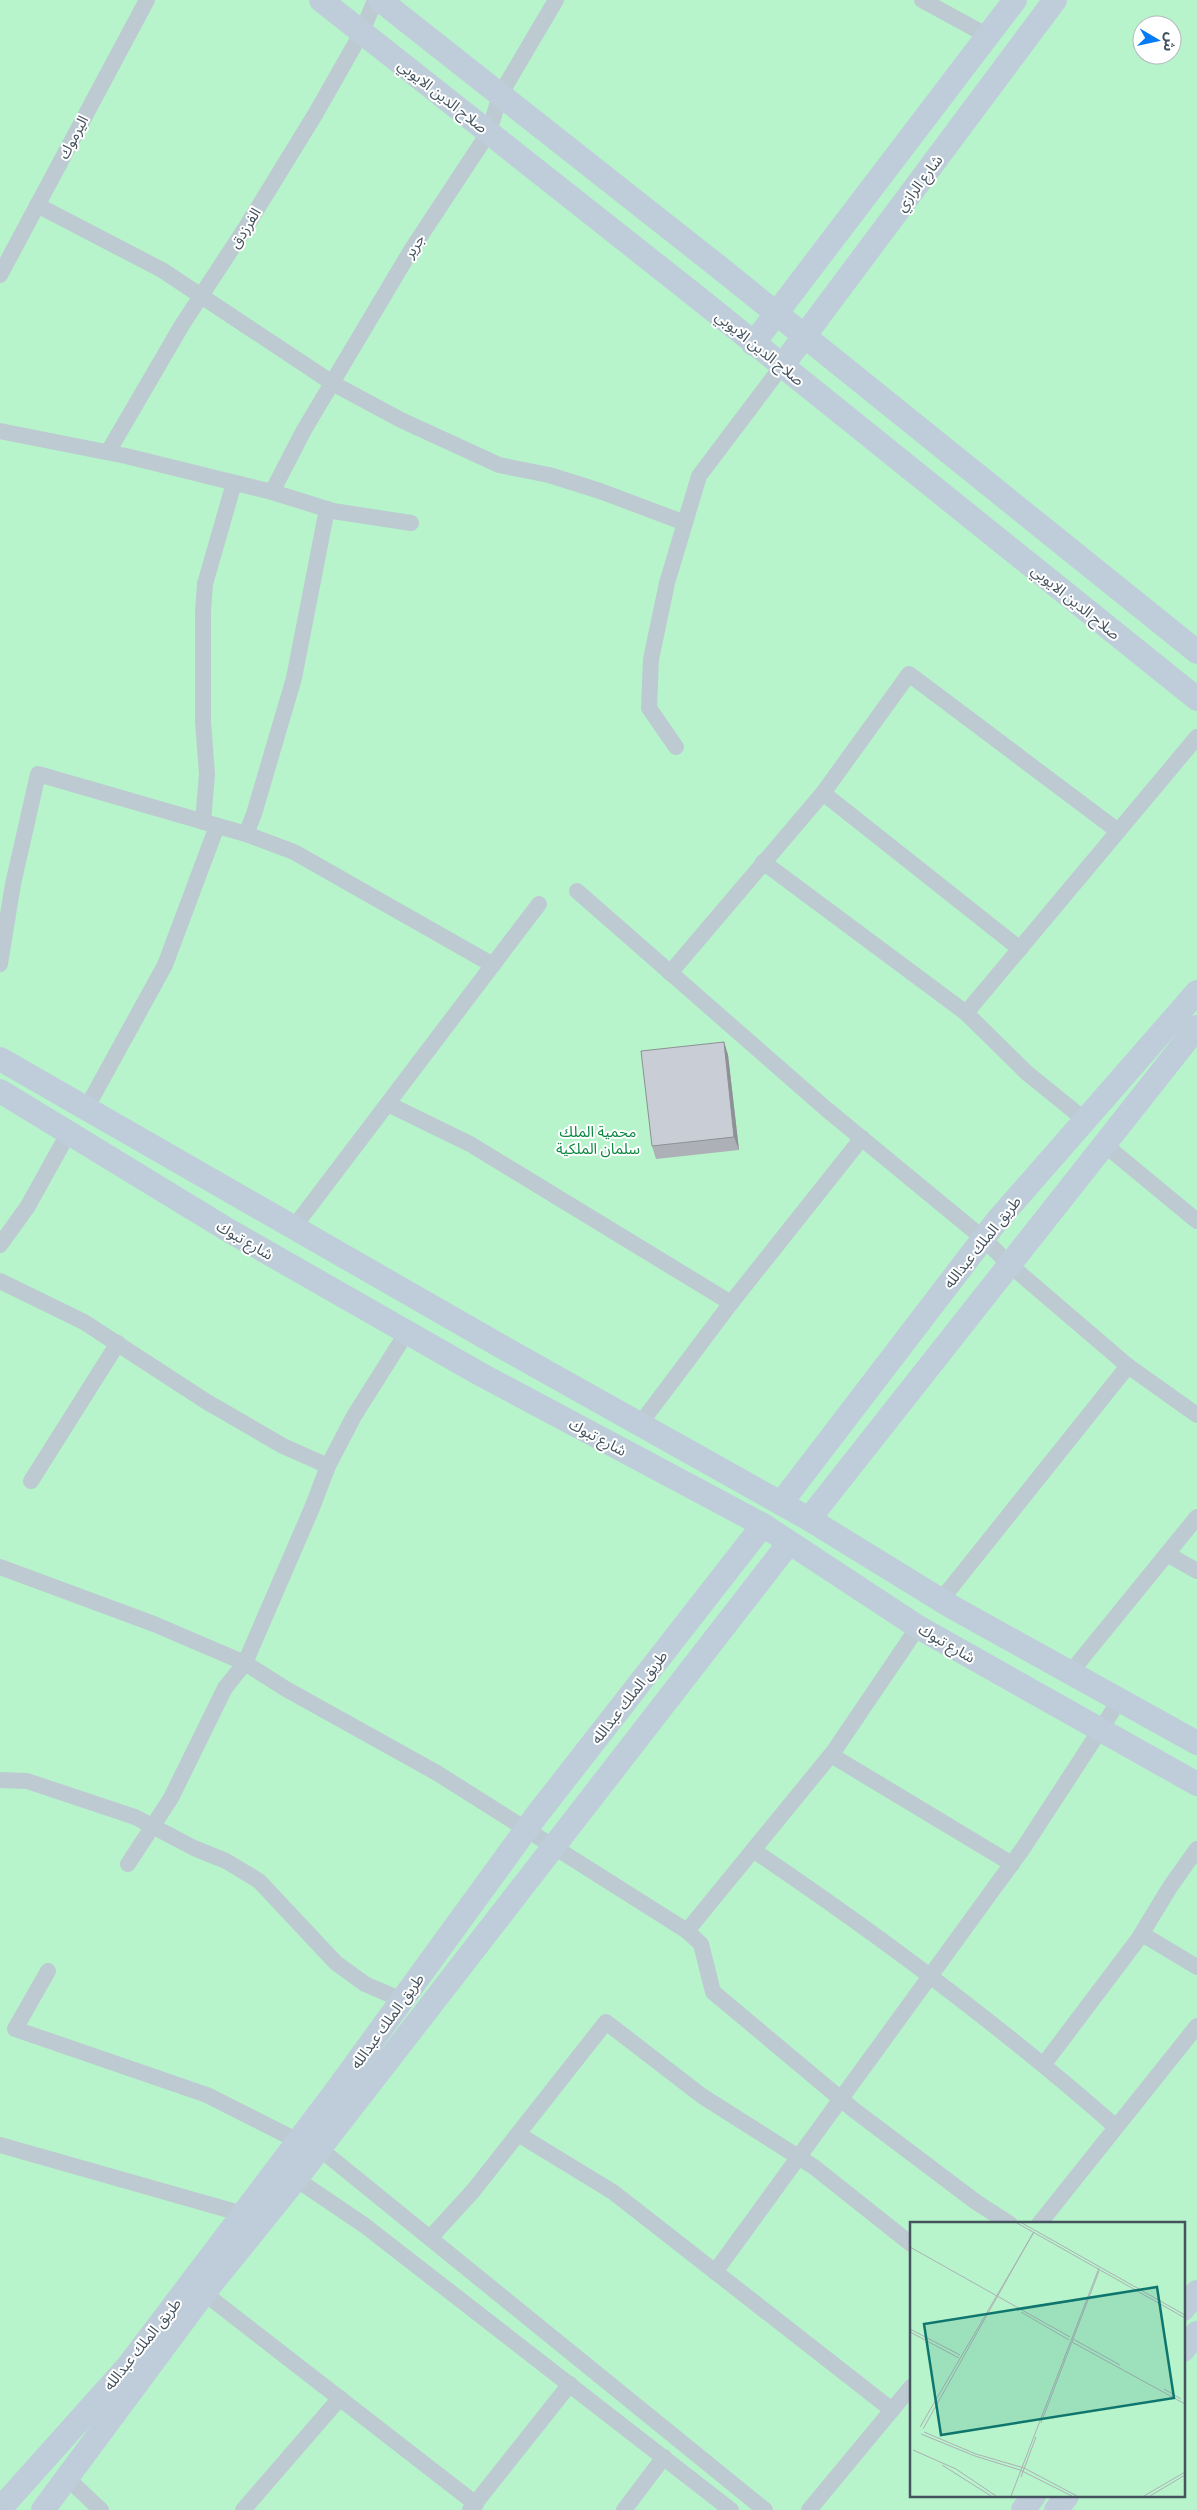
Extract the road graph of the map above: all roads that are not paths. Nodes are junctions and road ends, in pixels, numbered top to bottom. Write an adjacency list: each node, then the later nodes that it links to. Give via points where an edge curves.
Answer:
1 (147, 0): 13 (street, اليرموك)
2 (321, 0): 9 (main road, صلاح الدين الايوبي)
3 (375, 0): 9 (street, الفرزدق)
4 (380, 0): 11 (main road)
5 (556, 0): 11 (street, جرير)
6 (922, 0): 10 (street)
7 (1016, 0): 10 (main road)
8 (1055, 0): 17 (main road, شارع الرازي)
9 (362, 32): 12 (main road, صلاح الدين الايوبي); 15 (street, الفرزدق)
10 (988, 36): 16 (main road)
11 (500, 95): 12 (street, جرير); 16 (main road)
12 (489, 132): 18 (main road, صلاح الدين الايوبي); 20 (street, جرير, via 410,252)
13 (37, 205): 14 (street, اليرموك); 15 (street, via 162,270)
14 (0, 275)
15 (201, 296): 20 (street); 22 (street, الفرزدق)
16 (776, 314): 17 (main road); 18 (main road)
17 (804, 336): 19 (main road, شارع الرازي); 28 (main road)
18 (753, 344): 19 (main road, صلاح الدين الايوبي)
19 (782, 366): 27 (street, via 699,476); 29 (main road, صلاح الدين الايوبي)
20 (334, 384): 24 (street, جرير, via 304,430); 27 (street, via 401,420 499,465 549,475)
21 (0, 431): 22 (street)
22 (108, 452): 23 (street)
23 (234, 483): 24 (street); 33 (street, via 205,584 203,612 203,722)
24 (272, 492): 25 (street)
25 (327, 509): 26 (street); 35 (street, via 294,678)
26 (411, 523)
27 (685, 523): 31 (street, via 651,659 649,708)
28 (1197, 652)
29 (1197, 699)
30 (1197, 737): 34 (street)
31 (676, 747)
32 (823, 793): 34 (street, via 909,674); 36 (street); 39 (street)
33 (210, 824): 35 (street); 40 (street, via 38,774 13,884); 49 (street, via 165,966)
34 (1118, 831): 39 (street)
35 (246, 834): 41 (street, via 294,852)
36 (763, 862): 42 (street); 44 (street)
37 (577, 891): 42 (street)
38 (539, 904): 41 (street)
39 (1020, 949): 44 (street)
40 (0, 964)
41 (493, 965): 48 (street)
42 (670, 973): 52 (street)
43 (1197, 992): 50 (main road, طريق الملك عبدالله)
44 (966, 1013): 50 (street, via 1027,1073)
45 (1197, 1028): 53 (main road)
46 (0, 1059): 49 (main road, شارع تبوك)
47 (0, 1091): 51 (main road, شارع تبوك)
48 (388, 1104): 55 (street); 60 (street, via 470,1144)
49 (87, 1107): 55 (main road, شارع تبوك)
50 (1085, 1120): 56 (main road, طريق الملك عبدالله)
51 (69, 1132): 57 (street, via 28,1206); 61 (main road, شارع تبوك, via 228,1230)
52 (862, 1138): 56 (street); 60 (street)
53 (1104, 1145): 54 (street); 58 (main road)
54 (1197, 1221)
55 (294, 1228): 65 (main road, شارع تبوك)
56 (984, 1239): 58 (street); 68 (main road, طريق الملك عبدالله)
57 (0, 1245)
58 (1010, 1265): 63 (street); 70 (main road)
59 (0, 1281): 62 (street, via 84,1322)
60 (731, 1303): 65 (street)
61 (407, 1332): 66 (street, via 354,1416); 71 (main road, شارع تبوك)
62 (118, 1343): 66 (street, via 136,1358 207,1402 283,1446); 67 (street)
63 (1128, 1366): 64 (street); 76 (street)
64 (1197, 1414)
65 (640, 1424): 68 (main road, شارع تبوك)
66 (328, 1466): 78 (street)
67 (31, 1481)
68 (780, 1503): 70 (main road, شارع تبوك)
69 (1197, 1517): 73 (street)
70 (808, 1519): 76 (main road, شارع تبوك)
71 (763, 1525): 72 (main road, شارع تبوك); 87 (main road, طريق الملك عبدالله)
72 (789, 1543): 77 (main road, شارع تبوك); 88 (main road, طريق الملك عبدالله)
73 (1167, 1554): 75 (street); 79 (street)
74 (0, 1567): 78 (street, via 154,1624)
75 (1197, 1571)
76 (941, 1600): 79 (main road, شارع تبوك)
77 (918, 1627): 81 (main road, شارع تبوك); 83 (street)
78 (245, 1663): 86 (street, via 226,1688 171,1798); 87 (street)
79 (1070, 1673): 80 (main road, شارع تبوك)
80 (1119, 1701): 81 (street); 82 (main road, شارع تبوك)
81 (1101, 1731): 85 (main road, شارع تبوك); 92 (street)
82 (1197, 1744)
83 (831, 1755): 90 (street); 92 (street)
84 (0, 1780): 86 (street, via 27,1781)
85 (1197, 1784)
86 (153, 1826): 91 (street); 98 (street, via 226,1861 259,1881 336,1963 366,1984)
87 (526, 1828): 88 (street); 98 (main road, طريق الملك عبدالله)
88 (553, 1847): 93 (street); 104 (main road, طريق الملك عبدالله)
89 (1197, 1849): 94 (street)
90 (754, 1850): 93 (street); 97 (street)
91 (128, 1864)
92 (1012, 1864): 97 (street)
93 (687, 1931): 101 (street, via 701,1944 713,1992)
94 (1142, 1934): 95 (street); 100 (street)
95 (1197, 1967)
96 (48, 1971): 104 (street, via 15,2029 207,2095)
97 (928, 1977): 100 (street); 101 (street)
98 (402, 2000): 104 (main road, طريق الملك عبدالله)
99 (1197, 2026): 102 (street)
100 (1044, 2064): 102 (street)
101 (841, 2100): 106 (street); 109 (street)
102 (1116, 2127): 110 (street)
103 (518, 2134): 106 (street, via 606,2022 702,2096); 111 (street); 113 (street, via 612,2192)
104 (309, 2145): 107 (main road, طريق الملك عبدالله); 108 (main road, طريق الملك عبدالله); 111 (street)
105 (0, 2146): 108 (street)
106 (799, 2157): 112 (street); 113 (street)
107 (296, 2179): 114 (main road, طريق الملك عبدالله); 119 (street, via 364,2225)
108 (243, 2214): 128 (main road, طريق الملك عبدالله, via 128,2366)
109 (1007, 2222)
110 (1041, 2222)
111 (430, 2238): 134 (street)
112 (910, 2243)
113 (715, 2272): 122 (street)
114 (204, 2292): 121 (street); 124 (main road, طريق الملك عبدالله)
115 (1197, 2292): 116 (main road)
116 (1184, 2308)
117 (1197, 2333): 118 (main road)
118 (1184, 2349)
119 (570, 2384): 123 (street); 127 (street)
120 (910, 2388): 122 (street)
121 (340, 2398): 127 (street); 131 (street)
122 (892, 2410): 135 (street)
123 (664, 2457): 132 (street); 133 (street)
124 (67, 2478): 129 (main road, طريق الملك عبدالله); 130 (street)
125 (1032, 2498): 136 (main road)
126 (1065, 2498): 137 (main road)
127 (473, 2507)
128 (0, 2509)
129 (43, 2510)
130 (101, 2510)
131 (243, 2510)
132 (624, 2510)
133 (731, 2510)
134 (765, 2510)
135 (809, 2510)
136 (1023, 2510)
137 (1056, 2510)

